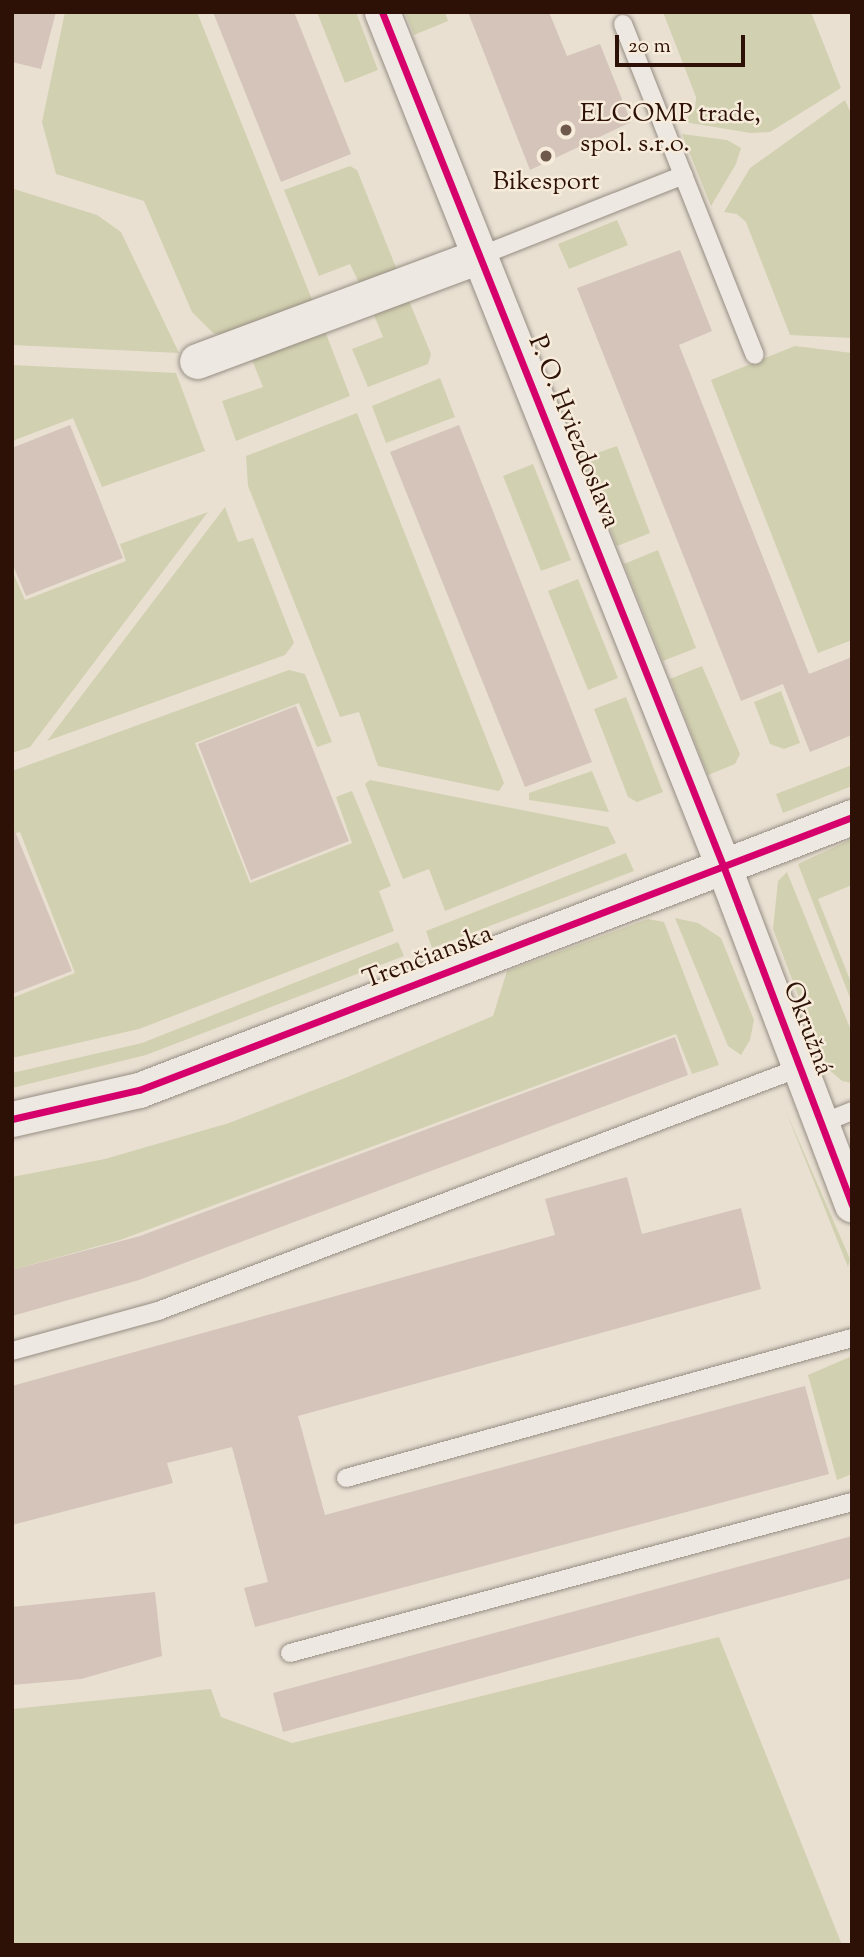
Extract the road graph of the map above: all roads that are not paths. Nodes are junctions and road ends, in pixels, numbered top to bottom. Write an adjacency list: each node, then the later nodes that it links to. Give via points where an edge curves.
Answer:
1 (382, 12): 4 (street, P. O. Hviezdoslava)
2 (623, 24): 3 (lane)
3 (684, 175): 4 (lane); 5 (lane)
4 (480, 256): 6 (street); 8 (street, P. O. Hviezdoslava)
5 (755, 355)
6 (197, 361)
7 (852, 817): 8 (street, Trenčianska)
8 (724, 868): 9 (street, Okružná); 11 (street, Trenčianska, via 139,1090)
9 (799, 1068): 10 (street, Okružná); 14 (lane, via 158,1311)
10 (836, 1118): 12 (street, Okružná)
11 (12, 1119)
12 (852, 1205)
13 (852, 1338): 15 (lane)
14 (12, 1351)
15 (346, 1478)
16 (852, 1502): 17 (lane)
17 (290, 1653)

